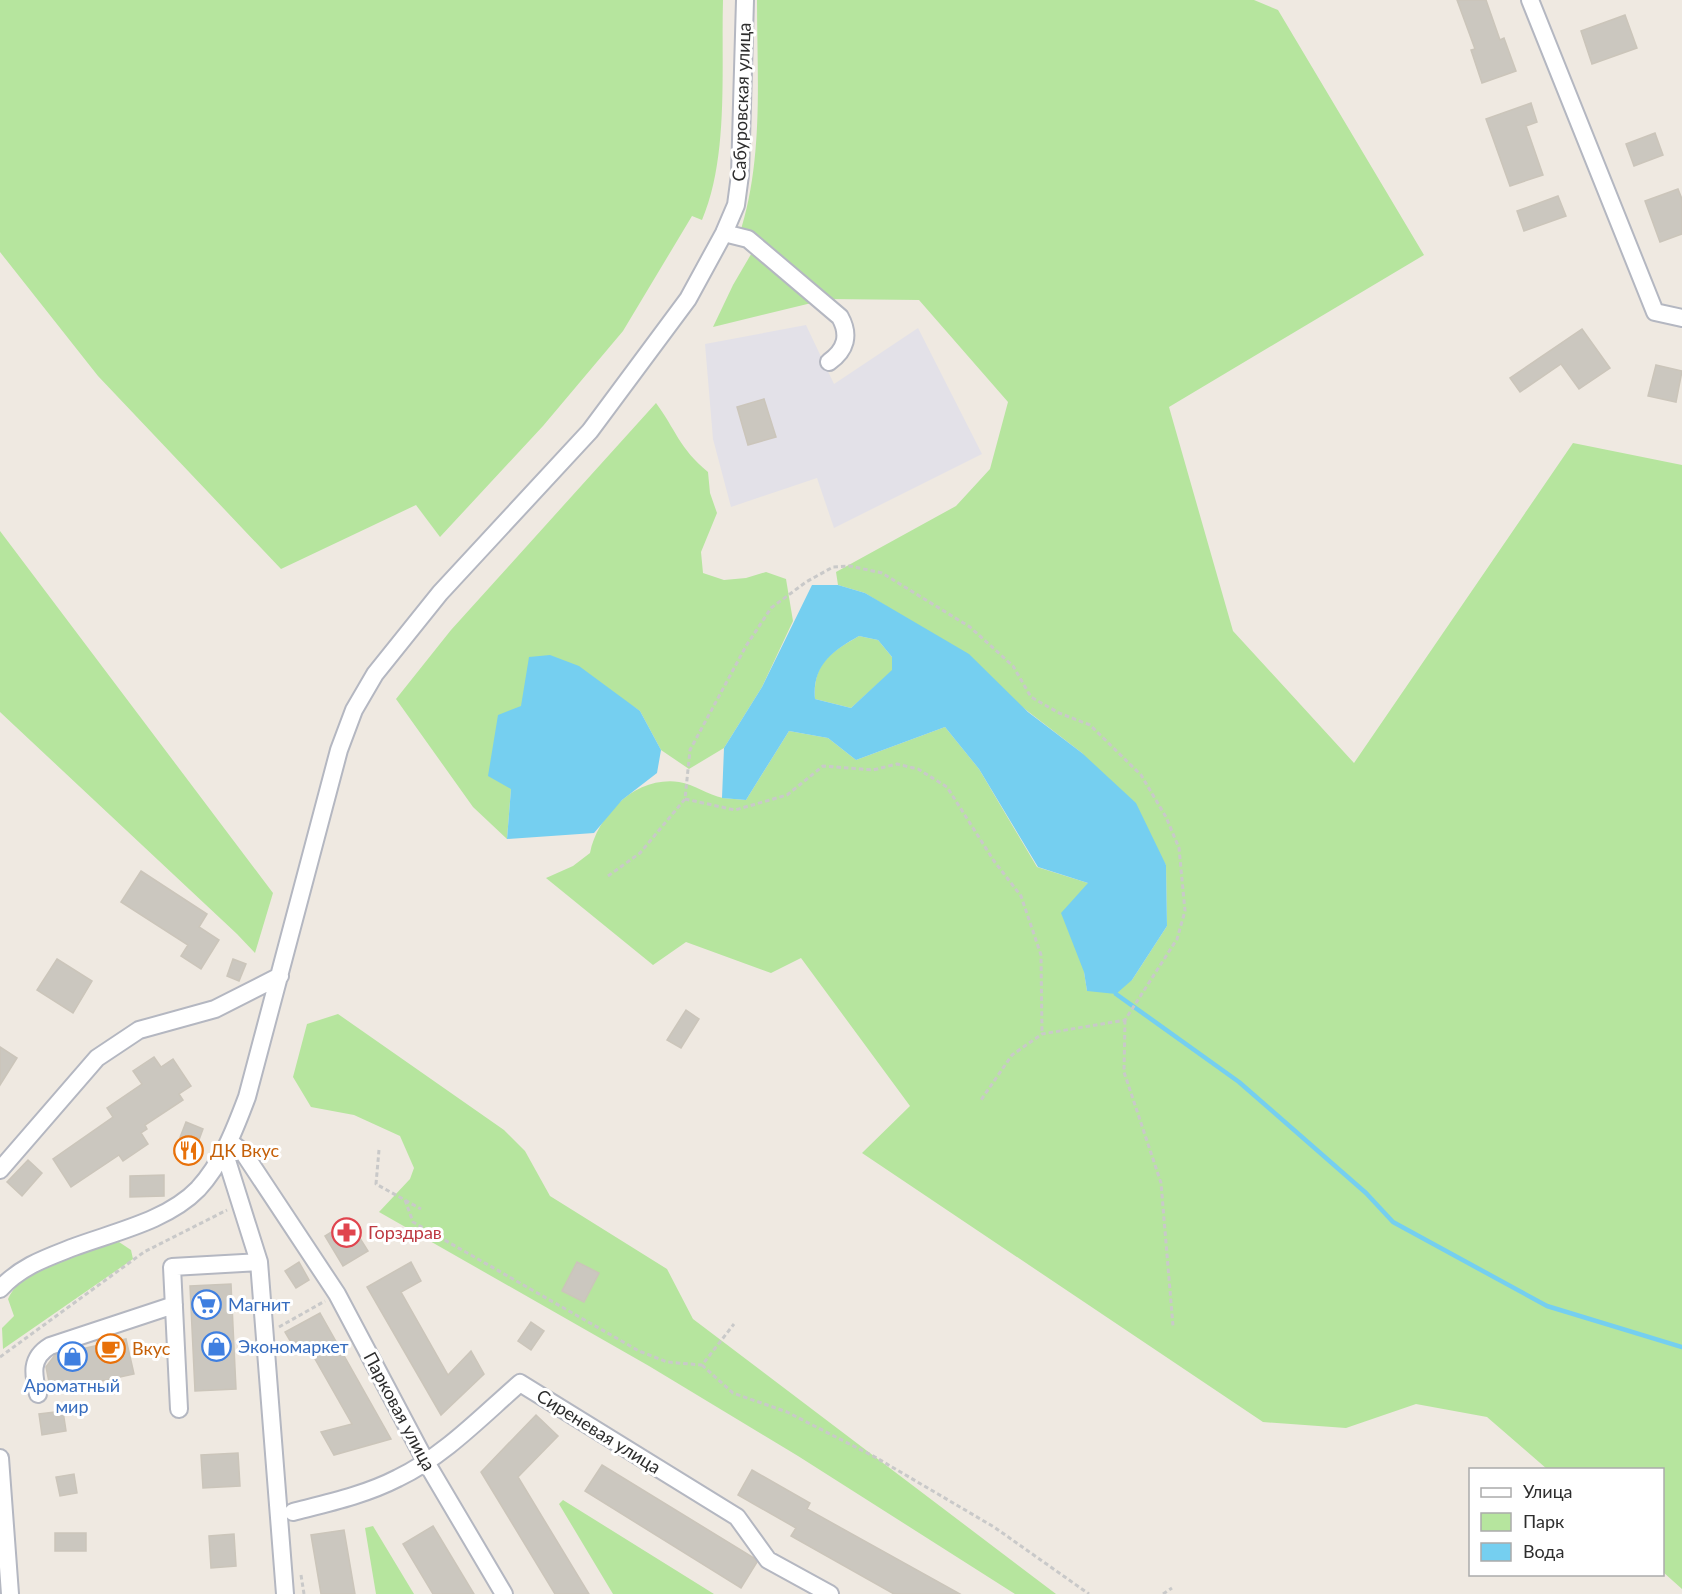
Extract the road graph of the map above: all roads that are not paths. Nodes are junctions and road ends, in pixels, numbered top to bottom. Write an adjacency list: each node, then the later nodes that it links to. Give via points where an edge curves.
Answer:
1 (745, 0): 3 (street, Сабуровская улица, via 740,175 736,205)
2 (1530, 0): 4 (street, via 1655,312)
3 (724, 233): 5 (street, via 748,239 840,317 847,329 846,342); 6 (street, Сабуровская улица, via 688,299 590,431 440,593 375,674 354,710 339,750)
4 (1682, 318)
5 (829, 362)
6 (280, 976): 7 (street, Сабуровская улица, via 247,1097); 8 (street, via 215,1009 139,1030 115,1044 96,1058)
7 (227, 1146): 9 (street); 10 (street, Сабуровская улица, via 198,1189 177,1204 152,1218 35,1262 13,1275); 15 (street, Парковая улица, via 243,1152 337,1294)
8 (0, 1170)
9 (259, 1262): 11 (street, via 172,1267); 18 (street)
10 (0, 1289)
11 (174, 1305): 12 (street, via 50,1346 33,1366); 13 (street)
12 (38, 1394)
13 (179, 1409)
14 (0, 1458): 17 (street)
15 (426, 1462): 16 (street, Сиреневая улица, via 370,1490); 19 (street, Парковая улица); 20 (street, Сиреневая улица, via 520,1383 737,1517 768,1560)
16 (293, 1512)
17 (10, 1594)
18 (285, 1594)
19 (504, 1594)
20 (830, 1594)

